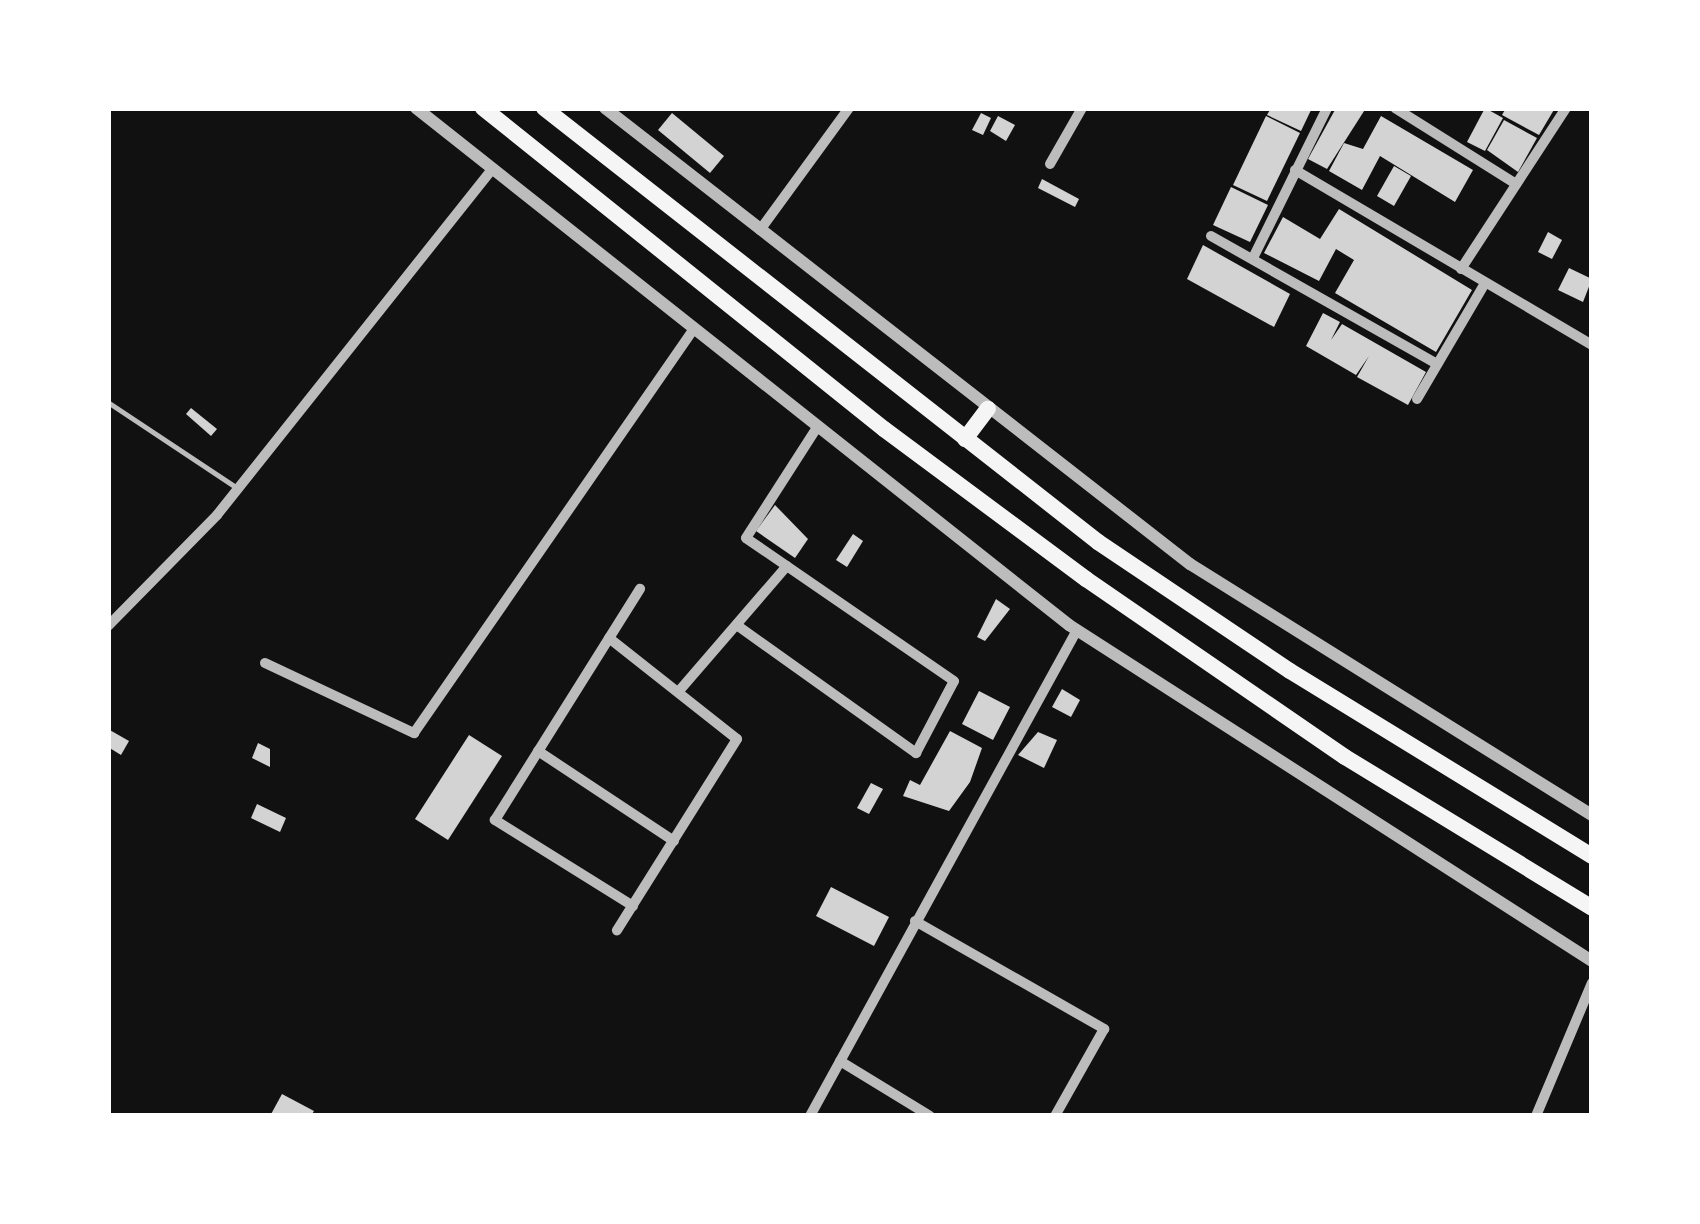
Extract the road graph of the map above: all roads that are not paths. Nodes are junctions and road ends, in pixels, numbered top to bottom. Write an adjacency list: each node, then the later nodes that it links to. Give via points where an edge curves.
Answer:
1 (416, 108): 11 (street)
2 (483, 108): 41 (highway, via 1018,529 1345,757)
3 (544, 108): 26 (highway)
4 (605, 108): 14 (street)
5 (849, 108): 14 (street)
6 (1082, 108): 10 (street)
7 (1327, 108): 12 (street)
8 (1395, 108): 13 (street)
9 (1566, 108): 13 (street)
10 (1050, 164)
11 (493, 168): 19 (street); 27 (street)
12 (1295, 170): 16 (street); 17 (street)
13 (1516, 184): 17 (street)
14 (760, 230): 24 (street)
15 (1211, 236): 16 (street)
16 (1253, 258): 21 (street)
17 (1461, 268): 18 (street)
18 (1485, 283): 20 (street); 21 (street)
19 (694, 328): 25 (street); 34 (street, via 414,734)
20 (1592, 345)
21 (1437, 364): 22 (street)
22 (1417, 399)
23 (108, 402): 27 (lane)
24 (988, 409): 26 (highway); 37 (street, via 1190,564)
25 (818, 426): 28 (street, via 746,538); 32 (street)
26 (965, 439): 39 (highway, via 1238,638)
27 (238, 489): 30 (street)
28 (787, 566): 31 (street); 31 (street, via 954,681 916,753)
29 (640, 589): 33 (street)
30 (108, 626)
31 (738, 626): 35 (street)
32 (1077, 630): 42 (street); 44 (street)
33 (609, 638): 35 (street); 36 (street)
34 (265, 663)
35 (679, 691): 38 (street, via 737,739)
36 (538, 751): 38 (street); 40 (street, via 495,820)
37 (1592, 815)
38 (674, 841): 40 (street)
39 (1592, 856)
40 (633, 906): 43 (street)
41 (1592, 908)
42 (915, 921): 46 (street); 49 (street, via 1104,1028)
43 (617, 930)
44 (1592, 961)
45 (1592, 982): 50 (street)
46 (840, 1061): 47 (street); 48 (street)
47 (810, 1116)
48 (930, 1116)
49 (1055, 1116)
50 (1536, 1116)

